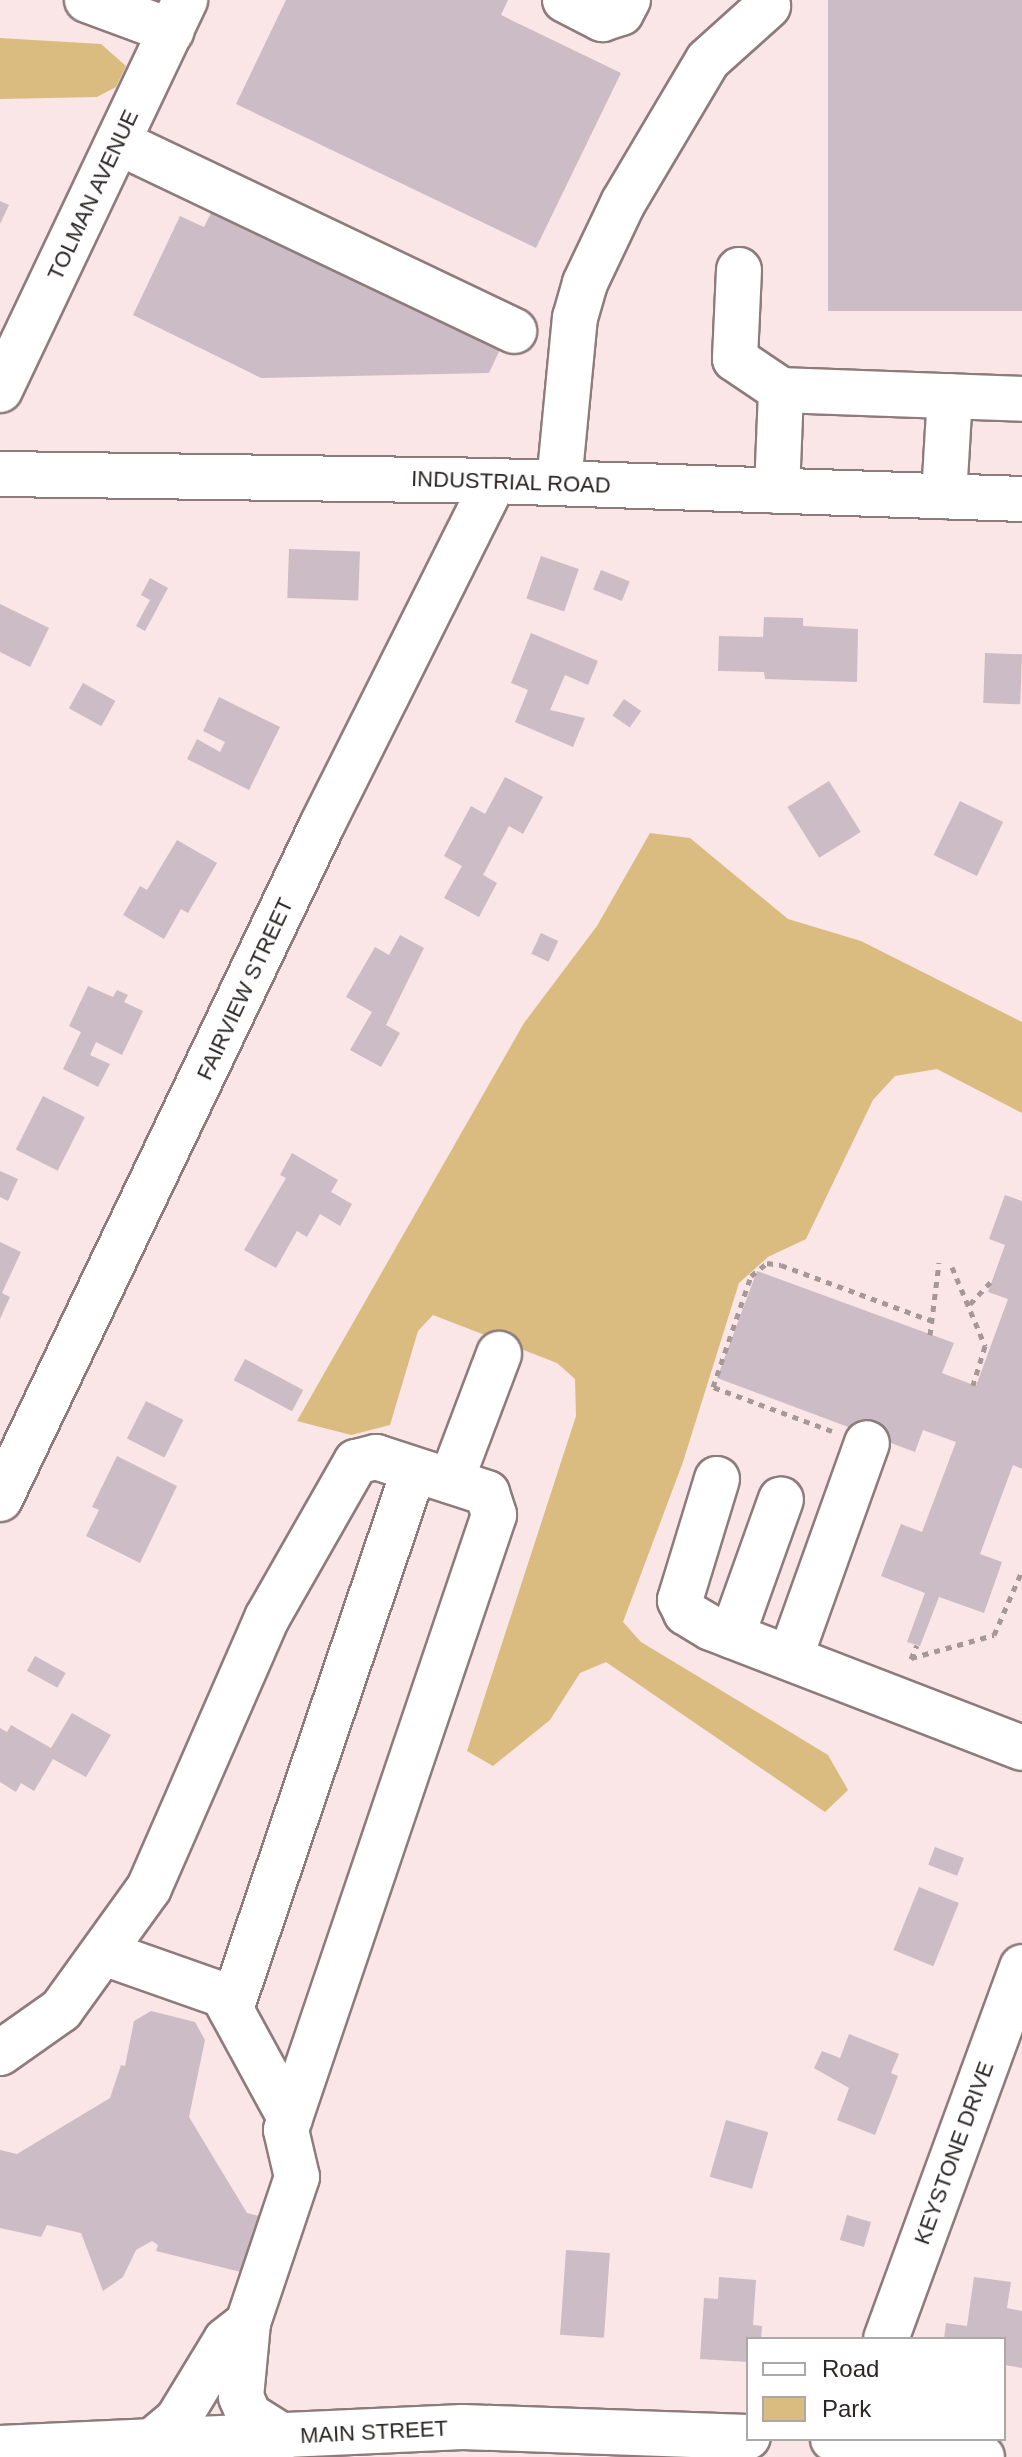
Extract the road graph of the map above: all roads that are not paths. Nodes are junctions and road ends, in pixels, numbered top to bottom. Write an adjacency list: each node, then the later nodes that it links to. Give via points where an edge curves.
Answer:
1 (87, 0): 5 (street)
2 (565, 0): 3 (street, via 602,19 621,13)
3 (628, 0)
4 (768, 6): 15 (street, via 708,60 623,203 590,271 575,318)
5 (178, 15): 6 (street, TOLMAN AVENUE)
6 (118, 142): 8 (street); 9 (street, TOLMAN AVENUE)
7 (739, 270): 10 (street, via 735,359)
8 (514, 331)
9 (0, 390)
10 (781, 390): 11 (street); 16 (street)
11 (950, 396): 12 (street); 17 (street)
12 (1022, 399)
13 (0, 474): 14 (street, INDUSTRIAL ROAD)
14 (494, 481): 15 (street, INDUSTRIAL ROAD); 23 (street, FAIRVIEW STREET, via 323,823)
15 (559, 483): 16 (street, INDUSTRIAL ROAD)
16 (777, 491): 17 (street, INDUSTRIAL ROAD)
17 (944, 496): 18 (street, INDUSTRIAL ROAD)
18 (1022, 499)
19 (499, 1354): 21 (street)
20 (867, 1443): 26 (street)
21 (432, 1476): 28 (street, via 376,1457 356,1462 267,1618 149,1888); 30 (street); 32 (street, via 487,1493 494,1515)
22 (717, 1479): 25 (street, via 680,1600 696,1621)
23 (0, 1499)
24 (781, 1499): 25 (street)
25 (732, 1636): 26 (street)
26 (790, 1658): 27 (street)
27 (1022, 1748)
28 (104, 1953): 30 (street, via 213,1989); 31 (street, via 61,2010)
29 (1022, 1967): 34 (street, KEYSTONE DRIVE)
30 (231, 2009): 32 (street)
31 (0, 2053)
32 (290, 2118): 33 (street, via 286,2142 295,2165 295,2187)
33 (248, 2323): 35 (street, via 243,2406); 38 (street, via 226,2340)
34 (887, 2337)
35 (282, 2437): 36 (street, MAIN STREET, via 463,2427); 38 (street, MAIN STREET)
36 (746, 2437)
37 (862, 2441): 40 (street)
38 (161, 2447): 39 (street, MAIN STREET)
39 (0, 2448)
40 (957, 2456)

